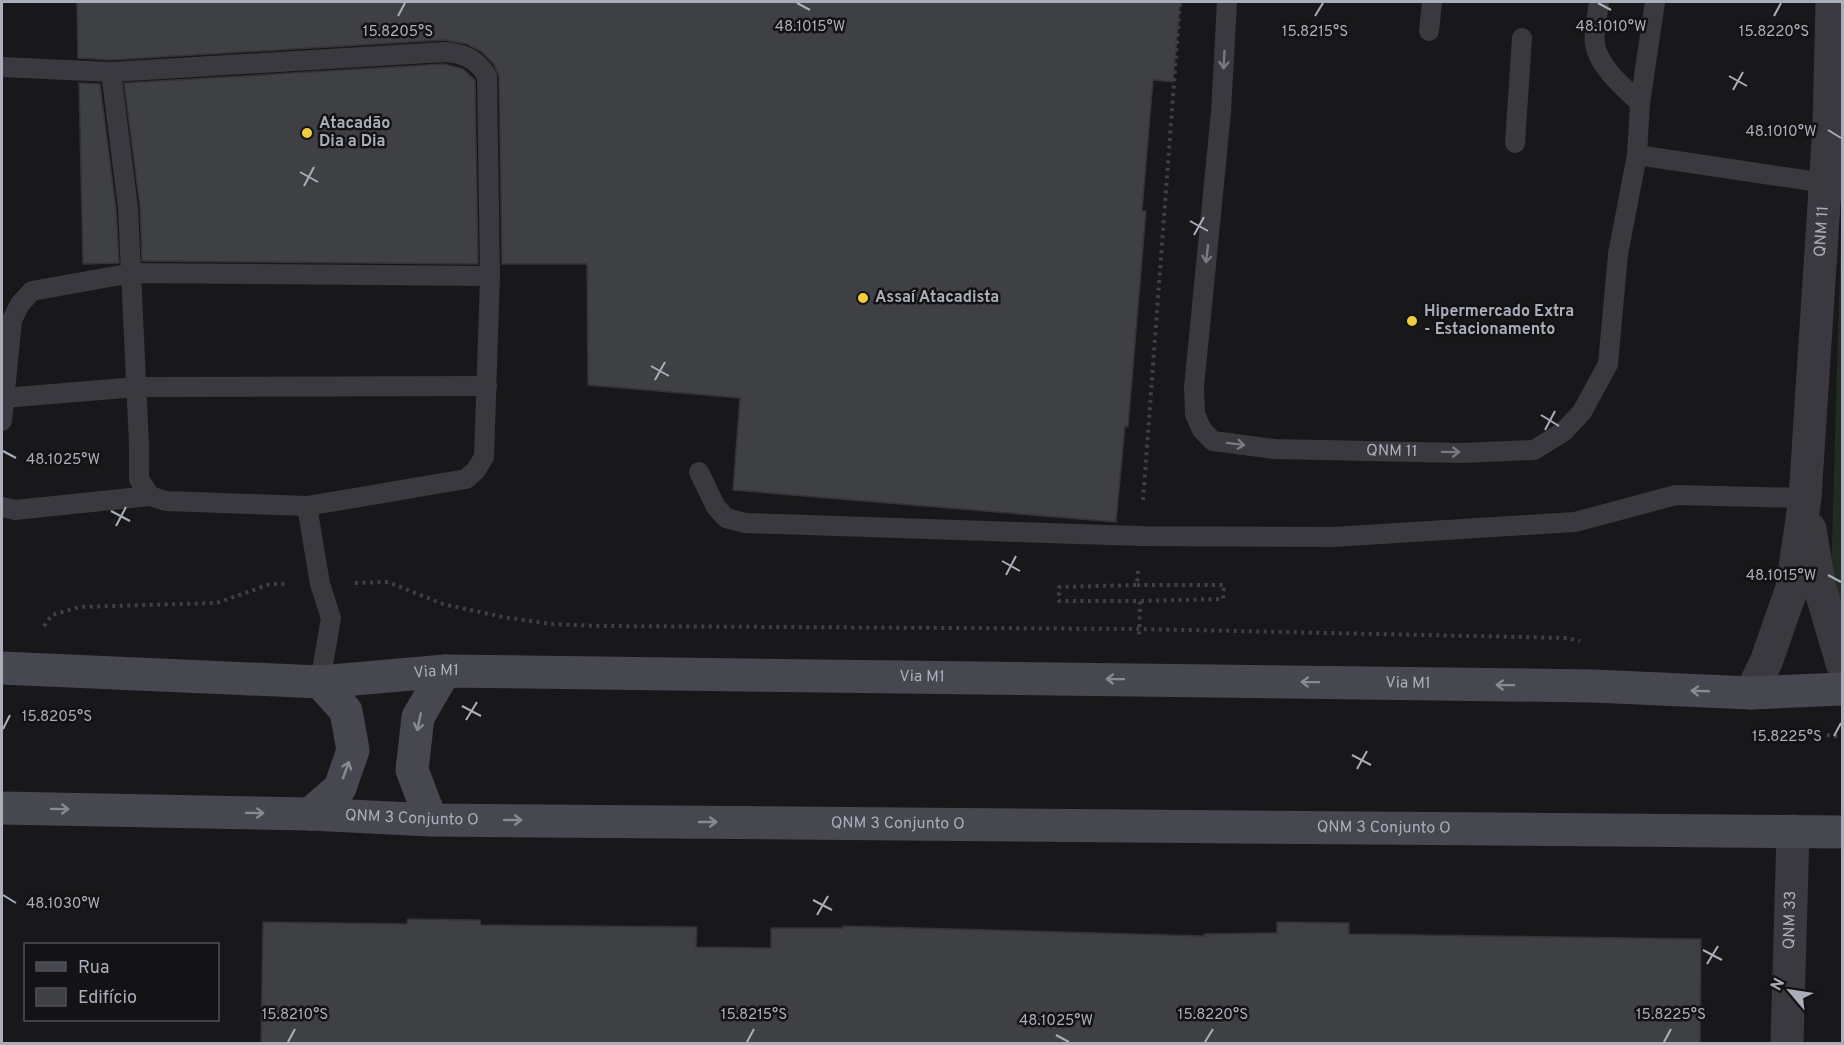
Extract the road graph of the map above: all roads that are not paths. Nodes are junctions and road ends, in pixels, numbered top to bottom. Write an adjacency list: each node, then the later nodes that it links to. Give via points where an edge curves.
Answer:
1 (1227, 2): 13 (lane, QNM 11, one-way to 13, via 1221,112 1194,387 1195,414 1202,430 1213,441 1274,449 1462,453 1534,450 1563,432 1582,412 1608,364 1618,254)
2 (1432, 2): 6 (lane)
3 (1599, 2): 10 (lane, via 1594,44 1606,68)
4 (1654, 2): 10 (lane, QNM 11)
5 (1832, 2): 11 (street, QNM 11)
6 (1429, 31)
7 (1522, 38): 12 (lane)
8 (2, 67): 9 (lane)
9 (111, 72): 15 (lane); 16 (lane, via 461,53 481,66 487,76)
10 (1640, 103): 13 (lane, QNM 11)
11 (1835, 128): 14 (street, QNM 11)
12 (1515, 143)
13 (1636, 155): 14 (lane)
14 (1825, 183): 23 (street, QNM 11)
15 (132, 273): 16 (lane); 18 (lane); 19 (lane, via 32,291 12,320)
16 (490, 276): 17 (lane)
17 (487, 386): 18 (lane); 24 (lane, via 484,457 466,479)
18 (136, 387): 19 (lane); 22 (lane, via 139,478)
19 (4, 398): 20 (lane)
20 (2, 421)
21 (699, 472): 23 (lane, via 716,507 726,518 744,523 1140,536 1345,536 1575,522 1676,495)
22 (150, 496): 24 (lane, via 166,501); 25 (lane, via 15,510)
23 (1805, 498): 26 (street, QNM 11, via 1820,588); 31 (street, QNM 11, via 1792,588)
24 (307, 506): 29 (lane, via 320,584 331,618)
25 (2, 507)
26 (1842, 663)
27 (2, 668): 29 (main road, Via M1)
28 (445, 670): 29 (main road, Via M1); 31 (main road, Via M1, one-way to 28, via 1582,686); 34 (main road, one-way to 34, via 418,717 412,770)
29 (320, 682): 33 (main road, one-way to 29, via 340,788 353,750 346,711)
30 (1842, 689): 31 (main road, Via M1)
31 (1751, 693)
32 (2, 808): 33 (main road, QNM 3 Conjunto O, one-way to 33)
33 (310, 814): 34 (main road, QNM 3 Conjunto O)
34 (430, 820): 35 (main road, QNM 3 Conjunto O, one-way to 35)
35 (1793, 831): 36 (main road, QNM 3 Conjunto O); 37 (street, QNM 33)
36 (1842, 832)
37 (1787, 1044)

